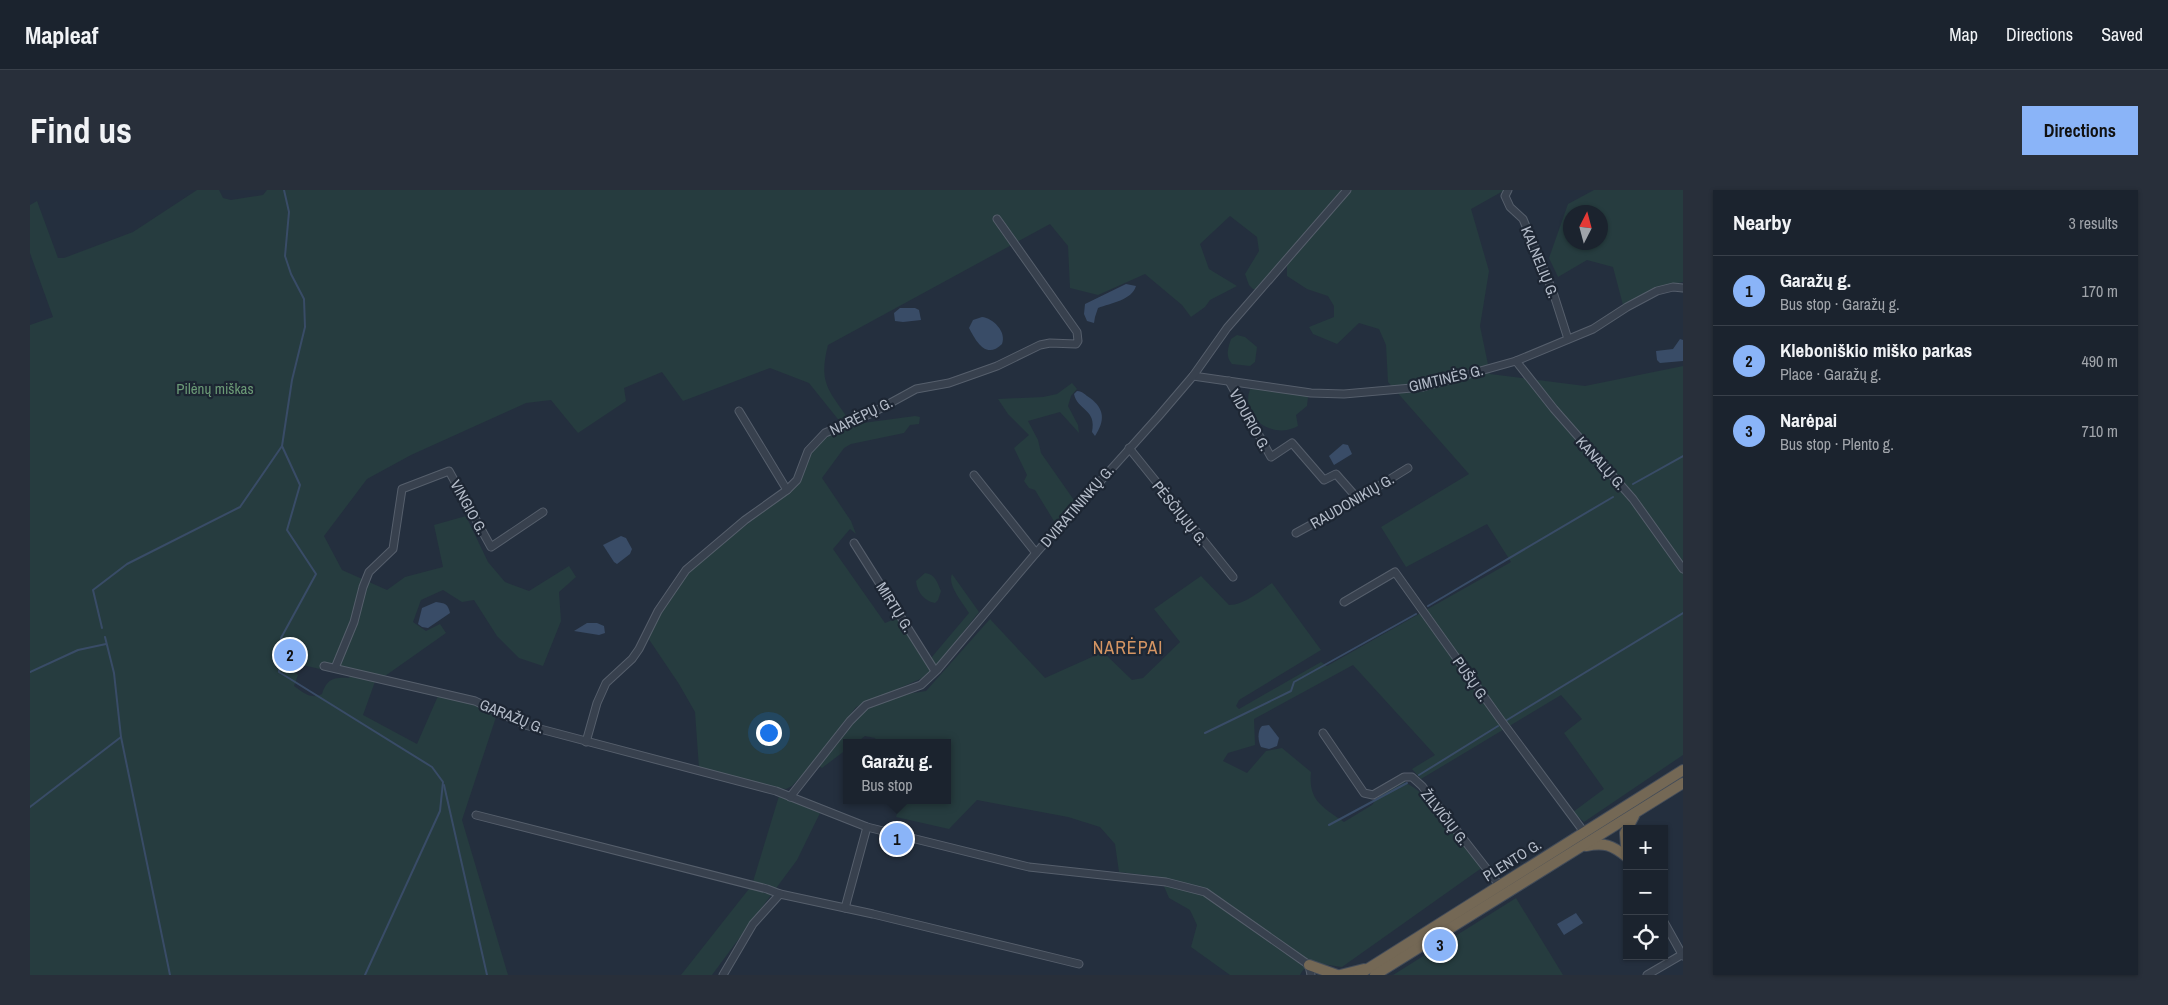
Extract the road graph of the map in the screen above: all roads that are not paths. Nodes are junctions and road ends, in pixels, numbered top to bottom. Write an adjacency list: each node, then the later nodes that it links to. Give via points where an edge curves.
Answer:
1 (1347, 190): 7 (street, DVIRATININKŲ G., via 1227,328)
2 (1508, 190): 5 (street, KALNELIŲ G., via 1505,196 1510,207 1522,219 1553,292)
3 (997, 219): 13 (street, NARĖPŲ G., via 1077,332 1076,344 1040,344 997,366 949,383 916,389 838,427 815,442 797,480)
4 (1683, 288): 5 (street, GIMTINĖS G., via 1657,291 1593,329)
5 (1568, 339): 6 (street, GIMTINĖS G.)
6 (1516, 361): 8 (street, GIMTINĖS G., via 1424,387 1344,394 1311,393); 19 (street, KANALŲ G., via 1633,499)
7 (1193, 376): 8 (street, GIMTINĖS G.); 10 (street, DVIRATININKŲ G.)
8 (1229, 381): 14 (street, VIDURIO G., via 1271,457 1292,443 1324,480 1336,474)
9 (738, 411): 13 (street)
10 (1129, 448): 18 (street, DVIRATININKŲ G.); 20 (street, PĖSČIŲJŲ G.)
11 (1408, 468): 14 (street, RAUDONIKIŲ G.)
12 (974, 475): 18 (street)
13 (787, 490): 26 (street, NARĖPŲ G., via 745,520 686,570 658,611 632,659 606,683)
14 (1358, 499): 16 (street, RAUDONIKIŲ G.)
15 (544, 512): 23 (street, VINGIO G., via 492,547 449,471 402,489 393,549 369,572 354,622)
16 (1296, 533)
17 (854, 543): 24 (street, MIRTŲ G.)
18 (1036, 553): 24 (street, DVIRATININKŲ G.)
19 (1683, 568)
20 (1233, 578)
21 (1344, 602): 34 (street, PUŠŲ G., via 1395,572)
22 (324, 666): 23 (street, GARAŽŲ G.)
23 (335, 668): 26 (street, GARAŽŲ G., via 475,701 525,725)
24 (935, 671): 29 (street, DVIRATININKŲ G., via 921,684 866,705 850,720)
25 (1323, 733): 37 (street, ŽILVIČIŲ G., via 1364,793 1373,795 1404,777 1412,777)
26 (586, 742): 29 (street, GARAŽŲ G.)
27 (1683, 770): 34 (highway, PLENTO G.)
28 (1683, 783): 30 (highway, PLENTO G.)
29 (790, 797): 33 (street, GARAŽŲ G.)
30 (1636, 812): 32 (highway); 35 (highway, PLENTO G.)
31 (476, 815): 38 (street, via 767,888)
32 (1629, 825)
33 (866, 827): 39 (street); 43 (street, GARAŽŲ G., via 1030,867 1194,888 1205,892)
34 (1584, 832): 37 (highway, PLENTO G.)
35 (1580, 848): 36 (highway, via 1604,843); 44 (highway, PLENTO G.)
36 (1623, 854)
37 (1500, 886): 44 (highway, PLENTO G.)
38 (780, 894): 39 (street); 45 (street, via 753,924)
39 (845, 908): 42 (street)
40 (1668, 929): 41 (street)
41 (1683, 955): 48 (street)
42 (1079, 964)
43 (1310, 970): 46 (highway)
44 (1372, 971): 46 (highway); 47 (highway, PLENTO G.)
45 (722, 975)
46 (1339, 975)
47 (1358, 975)
48 (1647, 975)

